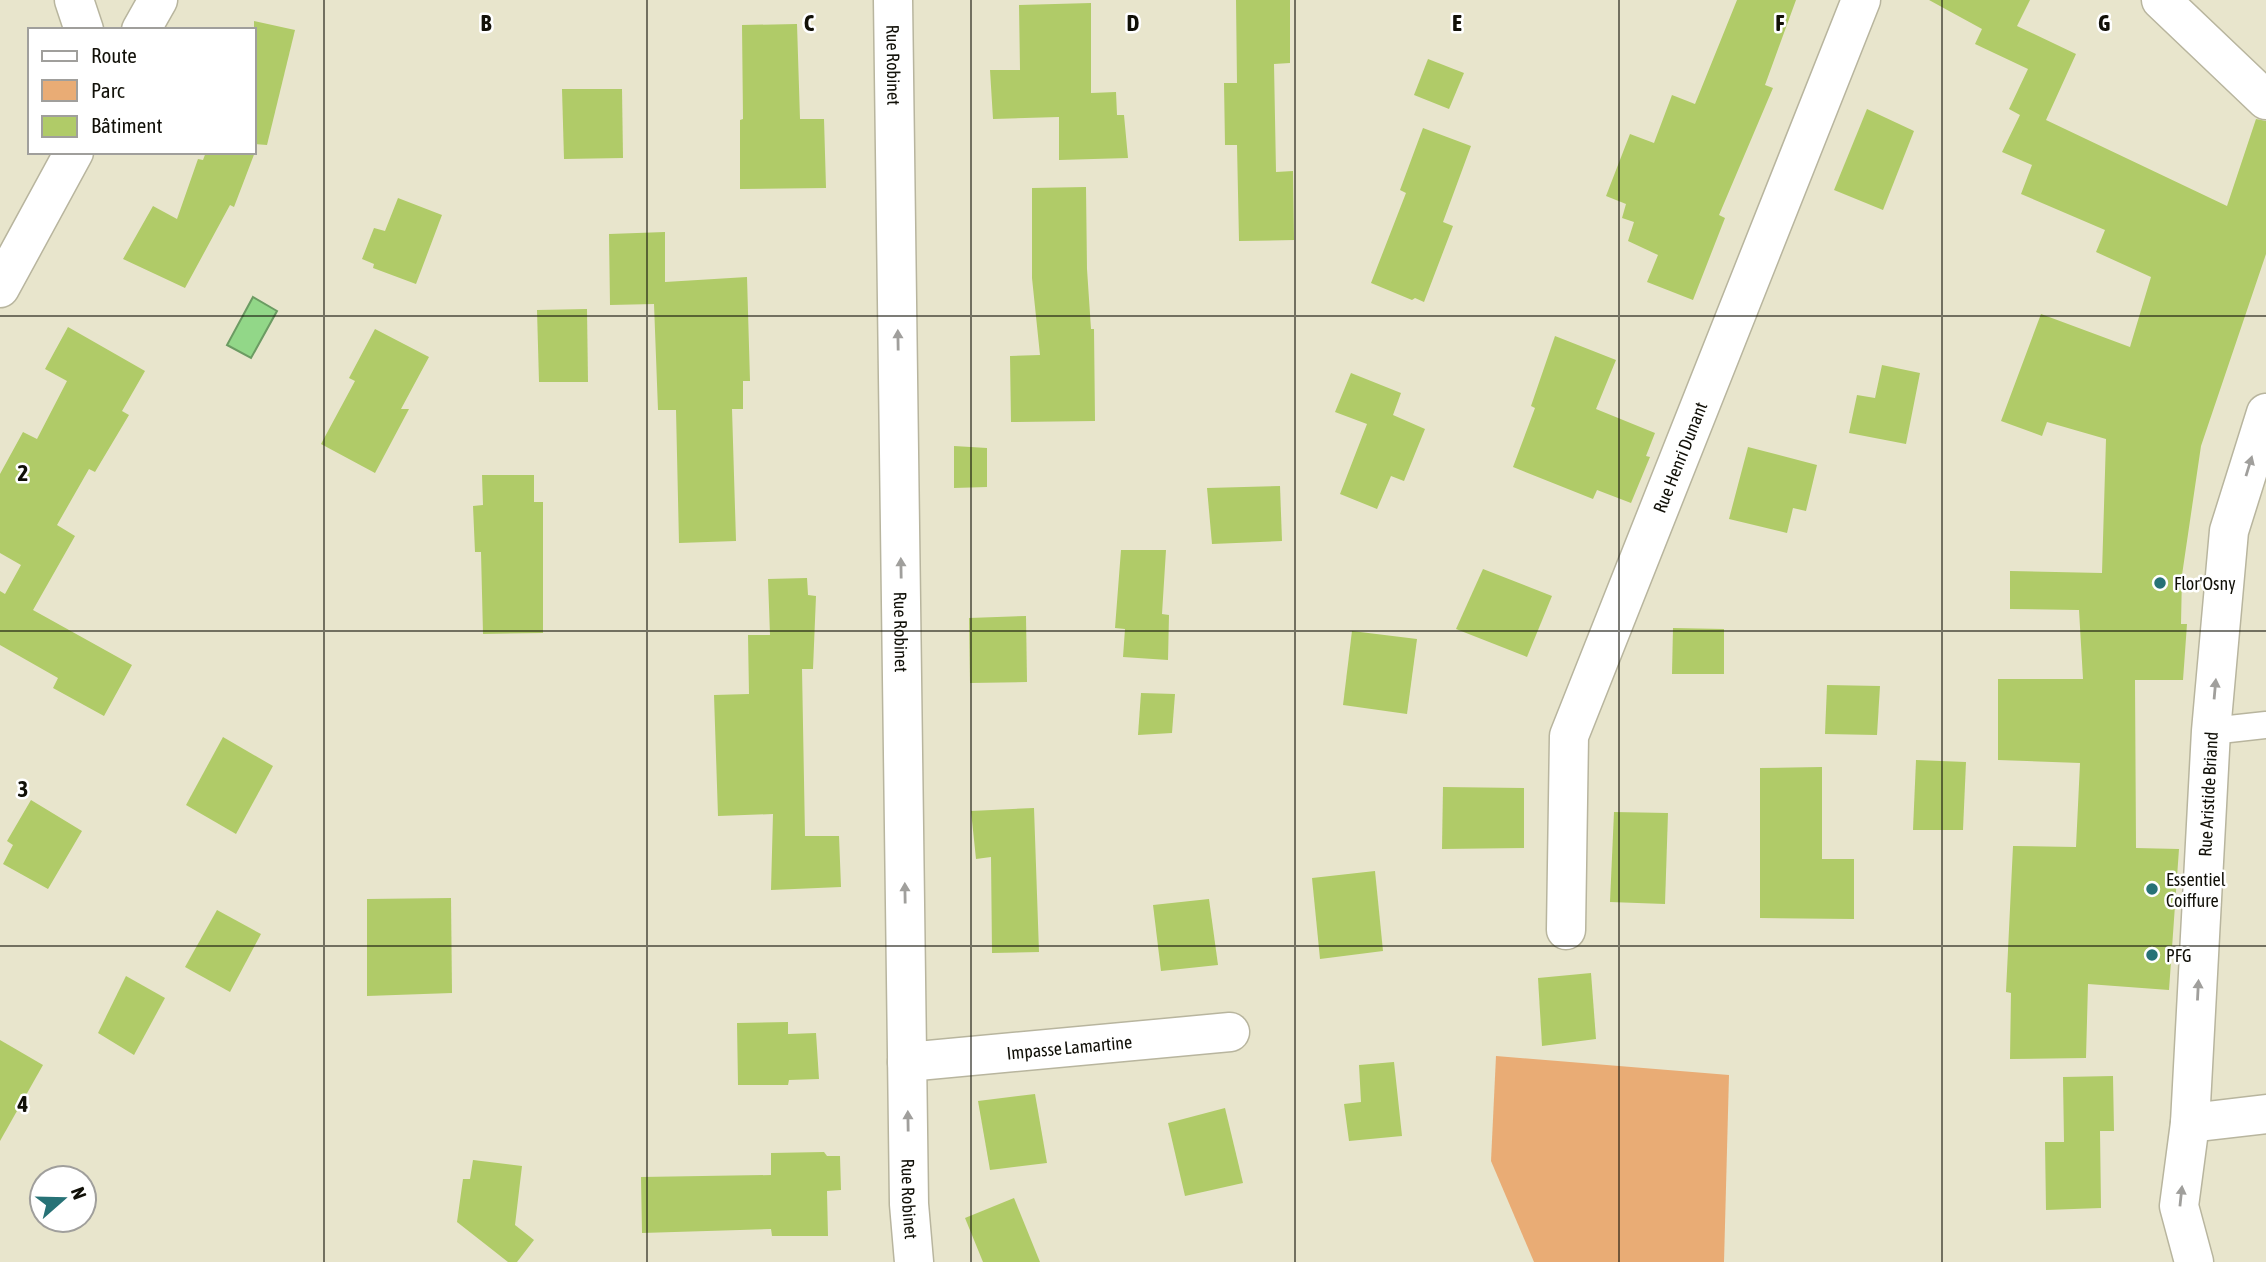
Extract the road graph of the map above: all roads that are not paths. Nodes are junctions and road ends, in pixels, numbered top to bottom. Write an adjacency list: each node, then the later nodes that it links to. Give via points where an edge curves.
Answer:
1 (74, 0): 6 (street)
2 (158, 0): 7 (street)
3 (893, 0): 16 (street, Rue Robinet, one-way to 3)
4 (1861, 0): 14 (street, Rue Henri Dunant, via 1569,736)
5 (2161, 0): 8 (street)
6 (83, 28)
7 (142, 28)
8 (2266, 100)
9 (73, 154): 10 (street)
10 (2, 280)
11 (2266, 413): 13 (street, Rue Aristide Briand, one-way to 11, via 2229,531)
12 (2266, 725): 13 (lane)
13 (2211, 731): 18 (street, Rue Aristide Briand, one-way to 13)
14 (1566, 930)
15 (1230, 1032): 16 (street, Impasse Lamartine)
16 (907, 1062): 19 (street, Rue Robinet, one-way to 16)
17 (2266, 1114): 18 (street)
18 (2190, 1123): 20 (street, Rue Aristide Briand, one-way to 18, via 2179,1206)
19 (914, 1262)
20 (2194, 1262)

